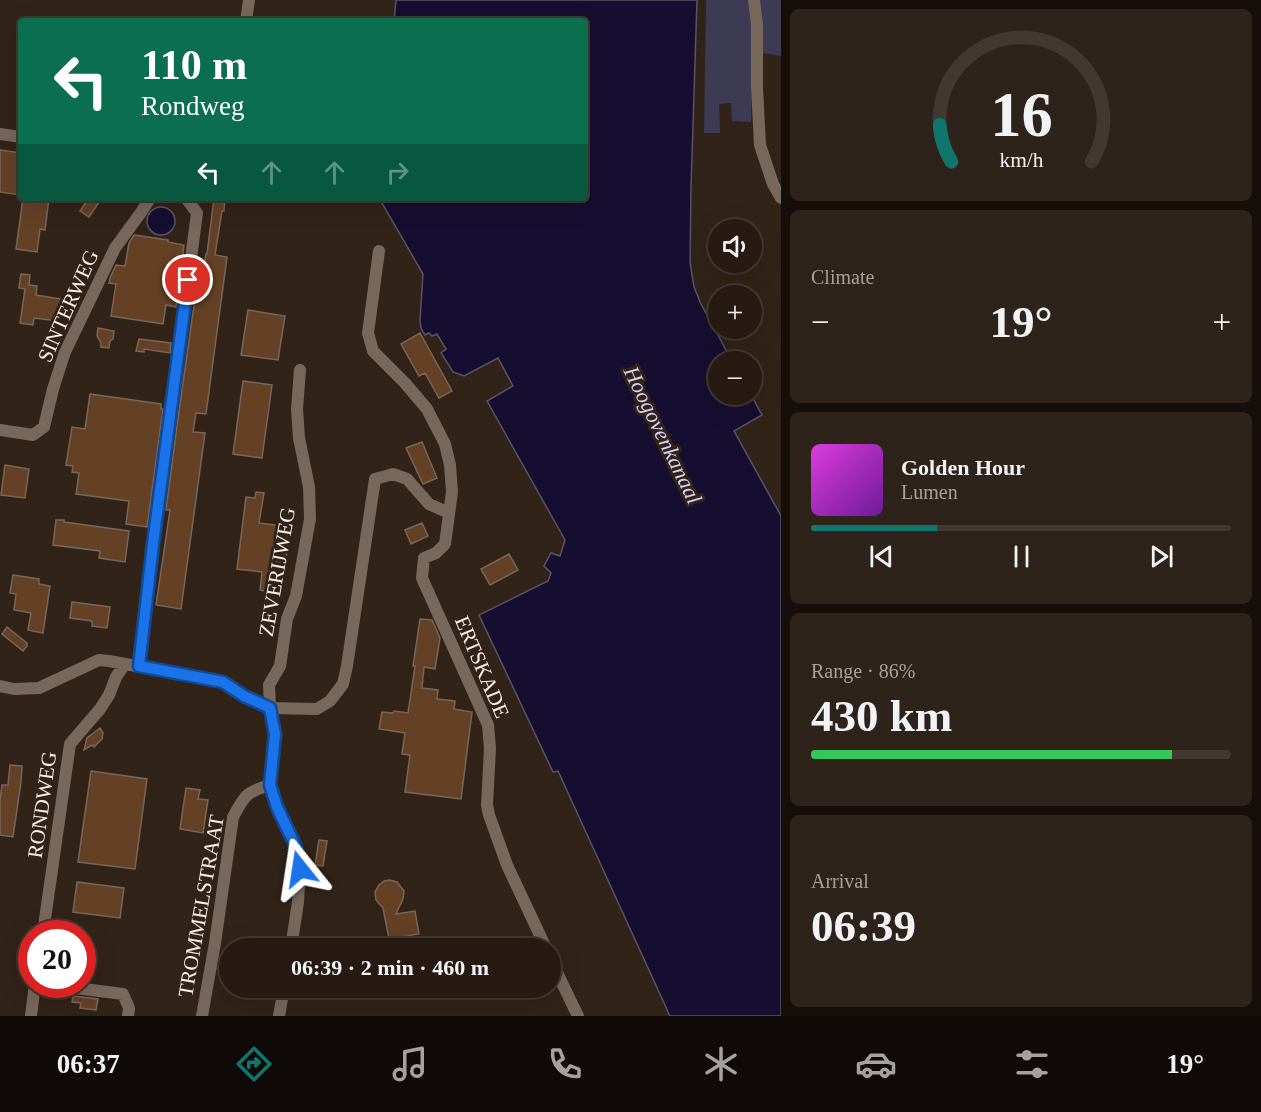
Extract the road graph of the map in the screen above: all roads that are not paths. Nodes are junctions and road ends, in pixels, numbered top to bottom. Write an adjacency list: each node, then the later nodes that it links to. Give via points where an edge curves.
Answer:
1 (249, 0): 3 (street)
2 (754, 0): 6 (street, via 760,145)
3 (246, 18)
4 (0, 134): 5 (street)
5 (18, 137)
6 (781, 198)
7 (148, 201): 11 (street, SINTERWEG, via 115,248 65,352 44,427 33,435)
8 (188, 201): 14 (street, via 197,213)
9 (379, 251): 12 (street, ERTSKADE, via 368,333 373,351 428,409 445,444 452,492)
10 (300, 370): 16 (street, ZEVERIJWEG, via 297,409 310,519 279,666 269,685)
11 (0, 430)
12 (449, 513): 16 (street, via 429,504 407,479 393,474 375,479 343,684 330,701 317,709); 20 (street, ERTSKADE, via 445,544 424,558 422,578 488,725 489,816)
13 (125, 664): 14 (street); 15 (street, via 99,660 39,688); 18 (street, RONDWEG, via 100,710 70,744)
14 (139, 666): 16 (street, via 223,682)
15 (0, 686)
16 (270, 708): 17 (street, ZEVERIJWEG, via 275,734)
17 (270, 785): 19 (street, via 296,847 300,869); 27 (street, TROMMELSTRAAT, via 252,791 233,817)
18 (45, 920)
19 (293, 938)
20 (541, 938)
21 (561, 981): 29 (street)
22 (96, 991): 26 (street, via 123,994)
23 (33, 998): 25 (street)
24 (282, 998): 28 (street)
25 (31, 1016)
26 (128, 1016)
27 (202, 1016)
28 (279, 1016)
29 (578, 1016)

